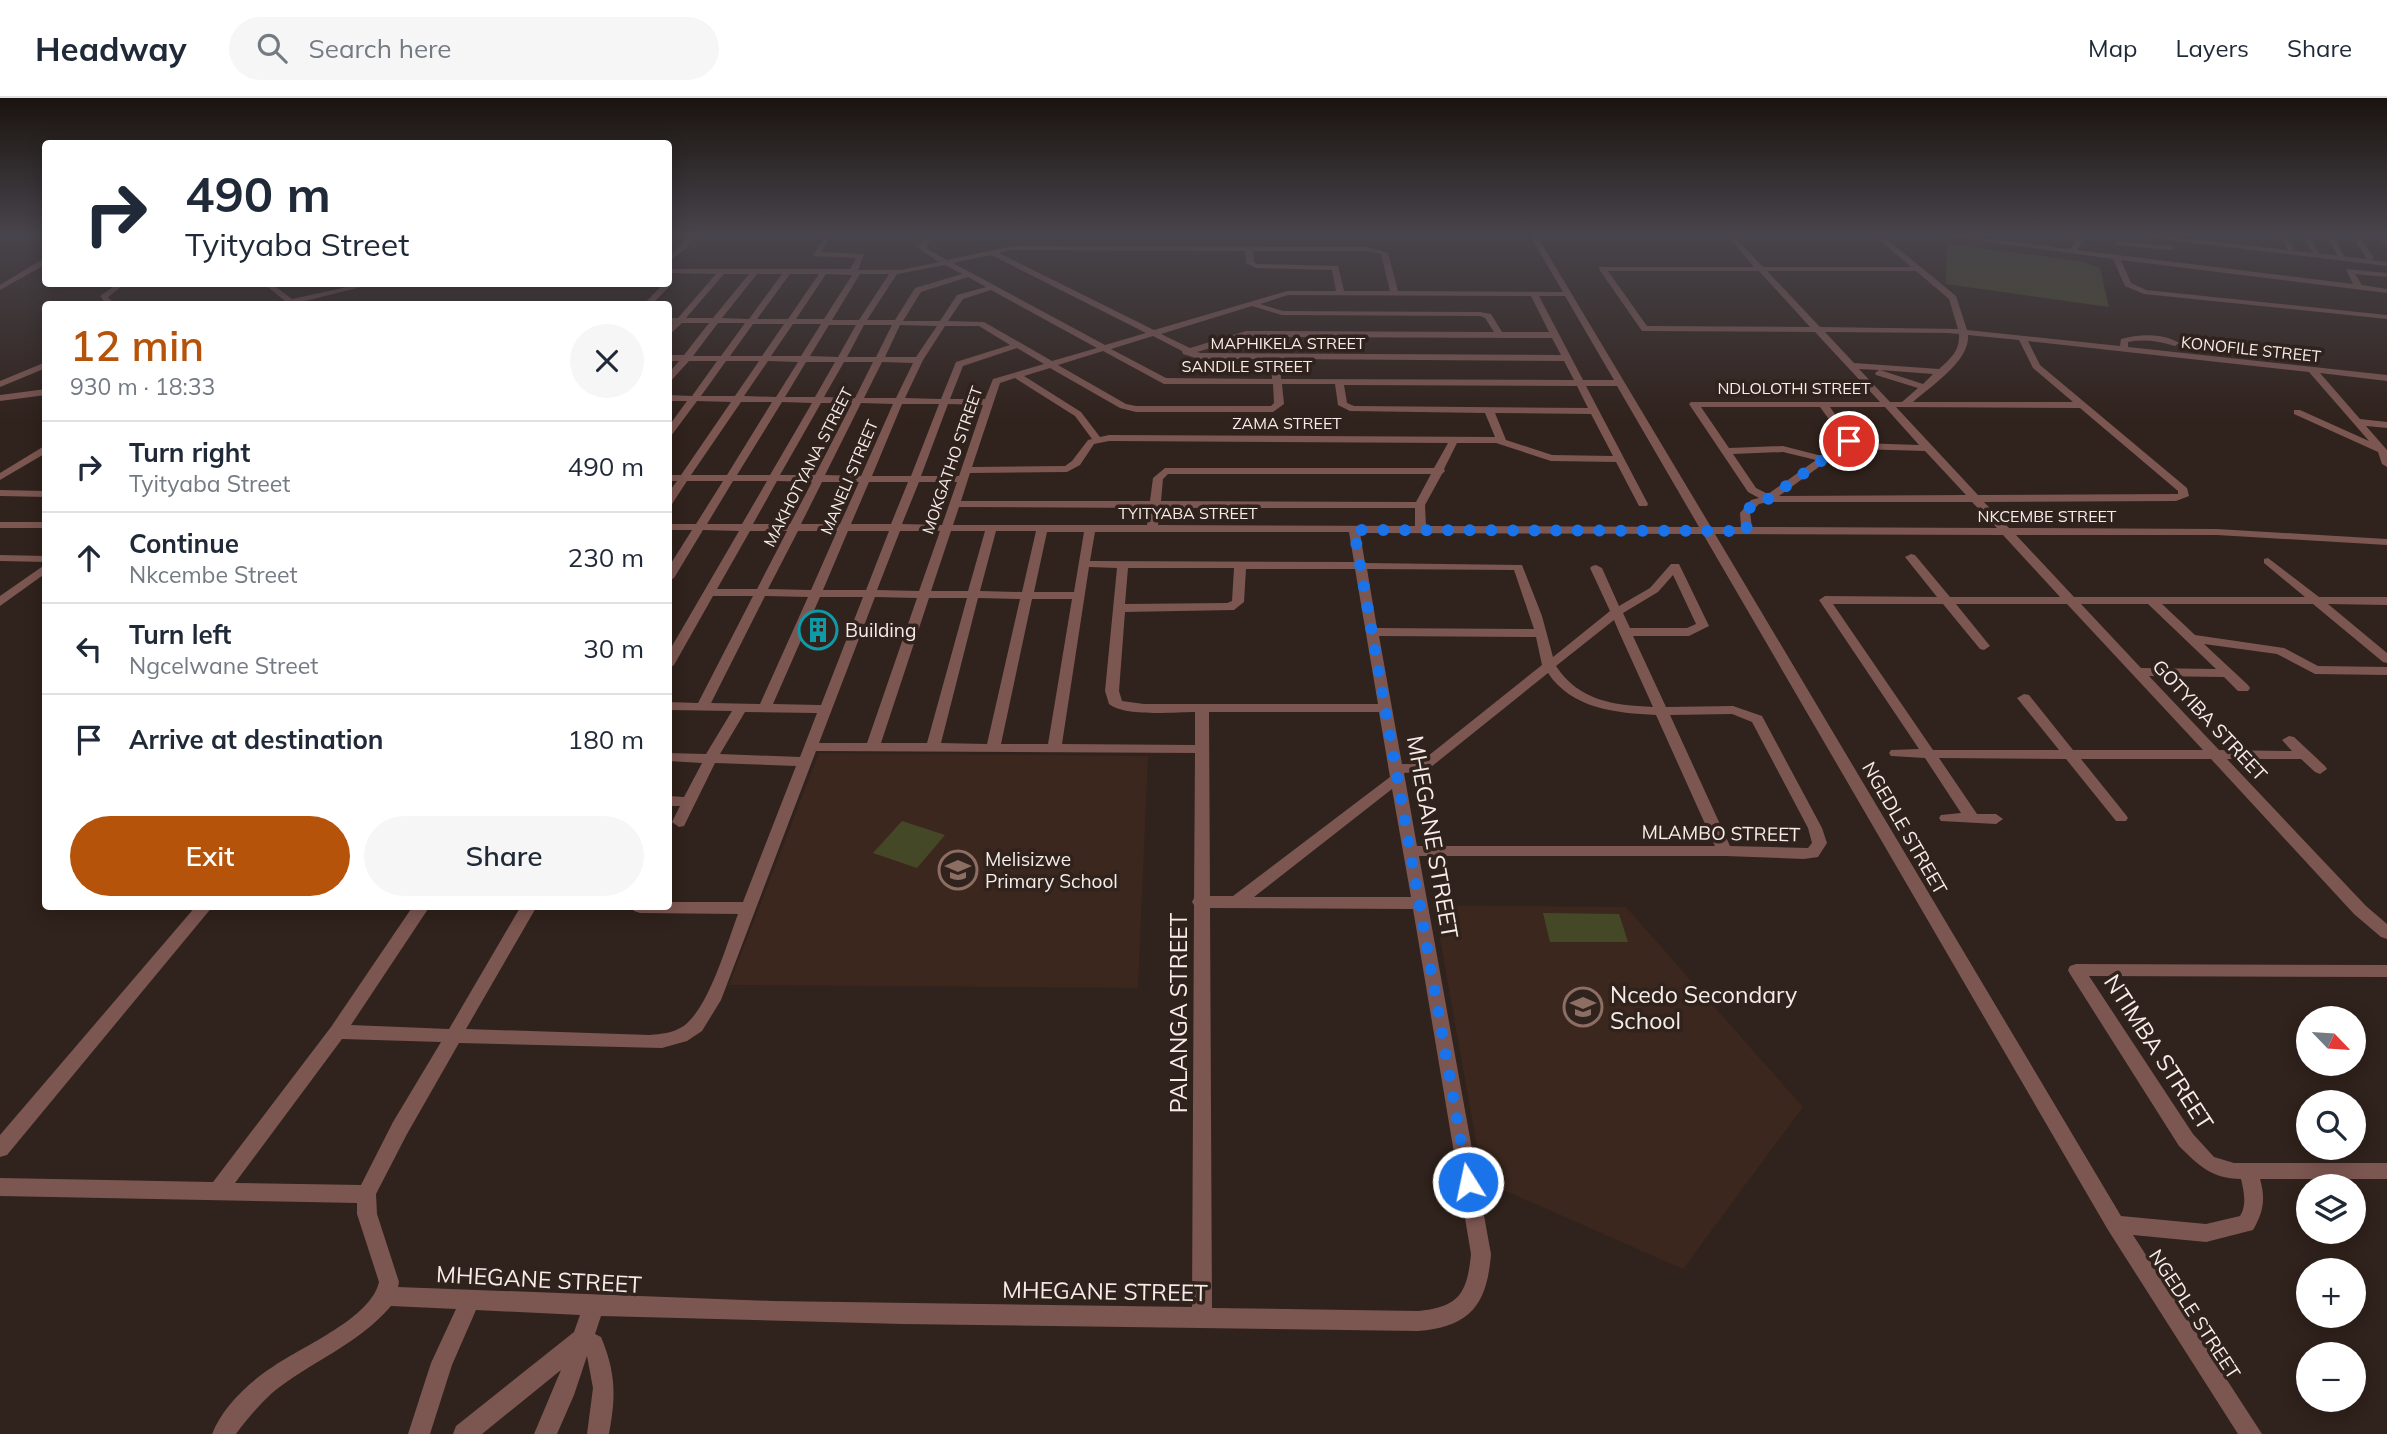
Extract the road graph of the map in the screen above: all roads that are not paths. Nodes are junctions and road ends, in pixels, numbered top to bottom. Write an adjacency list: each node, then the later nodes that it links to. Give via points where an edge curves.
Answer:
1 (698, 298): 22 (street)
2 (733, 298): 23 (street)
3 (768, 298): 24 (street)
4 (806, 298): 25 (street)
5 (840, 298): 26 (street)
6 (877, 298): 28 (street)
7 (914, 298): 27 (street, MAKHOTYANA STREET)
8 (960, 298): 29 (street, MANELI STREET)
9 (1010, 298): 40 (street, SANDILE STREET)
10 (1081, 298): 33 (street, MAPHIKELA STREET)
11 (1270, 298): 18 (street, MOKGATHO STREET)
12 (1536, 298): 36 (street)
13 (1572, 298): 70 (street, NGEDLE STREET)
14 (1624, 298): 31 (street, KONOFILE STREET, via 1645,329)
15 (1789, 298): 31 (street, GOTYIBA STREET)
16 (1953, 298): 32 (street)
17 (2206, 298): 20 (street)
18 (1253, 304): 19 (street, via 1276,313); 33 (street, MOKGATHO STREET)
19 (1329, 313): 34 (street); 35 (street, via 1480,314 1488,316)
20 (2387, 317)
21 (672, 320): 22 (street)
22 (680, 320): 23 (street); 30 (street)
23 (715, 321): 24 (street); 47 (street)
24 (751, 321): 25 (street); 48 (street)
25 (790, 321): 26 (street); 49 (street)
26 (827, 322): 28 (street); 51 (street)
27 (898, 322): 28 (street); 29 (street); 53 (street, MAKHOTYANA STREET)
28 (862, 323): 52 (street)
29 (941, 323): 39 (street, via 985,325); 54 (street, MANELI STREET)
30 (672, 329)
31 (1818, 329): 32 (street, KONOFILE STREET); 56 (street, GOTYIBA STREET)
32 (1963, 331): 37 (street, KONOFILE STREET); 61 (street, via 1962,351)
33 (1151, 334): 40 (street, MOKGATHO STREET); 42 (street, MAPHIKELA STREET)
34 (1332, 334): 35 (street); 42 (street, via 1246,334); 44 (street)
35 (1499, 334): 36 (street)
36 (1555, 335): 50 (street)
37 (2022, 337): 41 (street, KONOFILE STREET); 87 (street, via 2034,363)
38 (2175, 343): 41 (street, via 2131,339 2124,341)
39 (1018, 345): 55 (street); 82 (street, via 962,362)
40 (1102, 348): 55 (street, MOKGATHO STREET); 66 (street, SANDILE STREET, via 1164,381)
41 (2124, 349): 60 (street, KONOFILE STREET)
42 (1186, 352): 43 (street, MAPHIKELA STREET)
43 (1275, 357): 44 (street, MAPHIKELA STREET); 66 (street)
44 (1338, 357): 45 (street, MAPHIKELA STREET)
45 (1395, 357): 50 (street, MAPHIKELA STREET); 68 (street)
46 (672, 358): 47 (street)
47 (686, 358): 48 (street); 63 (street)
48 (724, 358): 49 (street); 76 (street)
49 (765, 358): 51 (street); 78 (street)
50 (1567, 358): 69 (street)
51 (804, 359): 52 (street); 77 (street)
52 (842, 359): 53 (street); 79 (street)
53 (879, 359): 54 (street); 80 (street, MAKHOTYANA STREET)
54 (919, 360): 81 (street, MANELI STREET)
55 (1050, 363): 62 (street, MOKGATHO STREET); 66 (street, via 1136,409 1273,409 1279,404)
56 (1853, 366): 57 (street); 85 (street, GOTYIBA STREET)
57 (1867, 367): 61 (street, via 1913,365); 72 (street)
58 (42, 369): 71 (street)
59 (8, 370): 65 (street)
60 (2312, 370): 64 (street, KONOFILE STREET); 91 (street)
61 (1941, 372): 72 (street)
62 (1015, 374): 83 (street, MOKGATHO STREET, via 996,381); 94 (street, via 1078,414)
63 (672, 376)
64 (2387, 378)
65 (0, 379)
66 (1277, 382): 67 (street, SANDILE STREET)
67 (1339, 383): 68 (street, SANDILE STREET); 88 (street, via 1343,405 1353,410)
68 (1402, 383): 69 (street, SANDILE STREET)
69 (1580, 383): 70 (street, SANDILE STREET); 89 (street)
70 (1621, 383): 139 (street, NGEDLE STREET)
71 (0, 384)
72 (1924, 387): 86 (street)
73 (42, 393): 74 (street)
74 (0, 398)
75 (672, 398): 76 (street)
76 (695, 398): 78 (street); 93 (street)
77 (779, 399): 78 (street); 79 (street); 110 (street)
78 (737, 400): 109 (street)
79 (819, 400): 80 (street); 111 (street)
80 (859, 400): 81 (street); 112 (street, MAKHOTYANA STREET)
81 (899, 401): 82 (street); 113 (street, MANELI STREET)
82 (944, 402): 83 (street); 114 (street)
83 (987, 402): 106 (street, MOKGATHO STREET)
84 (1822, 404): 85 (street, NDLOLOTHI STREET); 97 (street); 99 (street, NDLOLOTHI STREET, via 1694,404)
85 (1888, 404): 86 (street, NDLOLOTHI STREET); 98 (street, GOTYIBA STREET)
86 (1905, 404): 87 (street, NDLOLOTHI STREET)
87 (2083, 405): 118 (street, via 2183,490 2184,496)
88 (1489, 410): 89 (street); 96 (street)
89 (1593, 411): 102 (street)
90 (2297, 412): 101 (street)
91 (2360, 422): 92 (street); 101 (street)
92 (2387, 425)
93 (672, 429)
94 (1097, 439): 95 (street, ZAMA STREET); 106 (street, via 1067,469)
95 (1454, 440): 96 (street, ZAMA STREET); 105 (street)
96 (1502, 441): 102 (street, ZAMA STREET, via 1551,458)
97 (1849, 441): 98 (street, via 1866,447); 103 (street)
98 (1929, 448): 118 (street, GOTYIBA STREET)
99 (1725, 450): 103 (street, via 1783,449); 119 (street, NDLOLOTHI STREET, via 1752,490)
100 (42, 451): 107 (street)
101 (2383, 451): 104 (street)
102 (1619, 459): 122 (street)
103 (1824, 459): 119 (street)
104 (2387, 464)
105 (1440, 471): 121 (street, via 1165,471 1157,478); 123 (street)
106 (964, 475): 114 (street); 120 (street, MOKGATHO STREET)
107 (0, 477)
108 (672, 478): 109 (street)
109 (685, 478): 110 (street); 117 (street)
110 (731, 478): 111 (street); 127 (street)
111 (776, 478): 112 (street); 128 (street)
112 (820, 479): 113 (street); 129 (street, MAKHOTYANA STREET)
113 (866, 479): 114 (street); 130 (street, MANELI STREET)
114 (915, 479): 131 (street)
115 (0, 494): 116 (street)
116 (42, 494)
117 (672, 496)
118 (1975, 498): 119 (street); 141 (street, GOTYIBA STREET)
119 (1768, 499): 140 (street, via 1749,508 1744,518)
120 (955, 504): 121 (street); 132 (street, MOKGATHO STREET)
121 (1156, 504): 123 (street); 136 (street)
122 (1643, 504)
123 (1420, 505): 138 (street)
124 (0, 525): 125 (street)
125 (42, 525)
126 (672, 527): 127 (street, TYITYABA STREET)
127 (700, 527): 128 (street, TYITYABA STREET); 153 (street)
128 (747, 527): 129 (street, TYITYABA STREET); 154 (street)
129 (796, 527): 130 (street, TYITYABA STREET); 155 (street, MAKHOTYANA STREET)
130 (845, 527): 131 (street, TYITYABA STREET); 156 (street, MANELI STREET)
131 (898, 527): 132 (street, TYITYABA STREET); 157 (street)
132 (945, 527): 133 (street, TYITYABA STREET); 158 (street, MOKGATHO STREET)
133 (990, 528): 134 (street, TYITYABA STREET); 159 (street)
134 (1042, 528): 135 (street, TYITYABA STREET); 160 (street)
135 (1090, 529): 136 (street, TYITYABA STREET); 147 (street)
136 (1152, 529): 137 (street, TYITYABA STREET)
137 (1354, 530): 138 (street, TYITYABA STREET); 150 (street, MHEGANE STREET)
138 (1421, 530): 139 (street, TYITYABA STREET)
139 (1707, 530): 140 (street, NKCEMBE STREET); 234 (street, NGEDLE STREET)
140 (1747, 531): 141 (street, NKCEMBE STREET)
141 (2006, 532): 142 (street, NKCEMBE STREET, via 2217,532); 163 (street, GOTYIBA STREET)
142 (2387, 542)
143 (1911, 557): 162 (street)
144 (0, 558): 145 (street)
145 (42, 559)
146 (2268, 561): 165 (street)
147 (1085, 564): 148 (street); 161 (street)
148 (1123, 564): 149 (street); 168 (street)
149 (1240, 565): 150 (street); 168 (street, via 1238,602 1230,607)
150 (1360, 566): 170 (street, MHEGANE STREET); 172 (street, via 1518,567)
151 (1596, 568): 169 (street)
152 (42, 571): 167 (street)
153 (672, 572)
154 (710, 592): 155 (street); 175 (street)
155 (762, 593): 156 (street); 184 (street, MAKHOTYANA STREET)
156 (816, 594): 157 (street); 186 (street, MANELI STREET)
157 (871, 595): 158 (street); 189 (street)
158 (923, 595): 159 (street); 192 (street, MOKGATHO STREET)
159 (973, 595): 160 (street); 193 (street)
160 (1027, 596): 161 (street); 194 (street)
161 (1079, 596): 195 (street)
162 (1947, 599): 163 (street); 174 (street); 199 (street, via 1825,600)
163 (2070, 599): 164 (street); 179 (street, GOTYIBA STREET)
164 (2151, 600): 165 (street); 173 (street)
165 (2316, 600): 166 (street); 176 (street)
166 (2387, 601)
167 (0, 602)
168 (1119, 608): 187 (street, via 1113,701 1127,707)
169 (1615, 613): 171 (street); 171 (street, via 1654,590 1675,566 1703,622 1689,632); 177 (street)
170 (1372, 632): 172 (street); 188 (street, MHEGANE STREET)
171 (1625, 632): 190 (street)
172 (1541, 633): 177 (street)
173 (2195, 639): 178 (street, via 2280,651 2315,670); 180 (street)
174 (1984, 646)
175 (672, 658)
176 (2387, 659)
177 (1549, 666): 190 (street, MLAMBO STREET, via 1560,683 1588,700 1622,709); 206 (street, via 1421,768)
178 (2387, 671)
179 (2139, 672): 180 (street); 201 (street, GOTYIBA STREET)
180 (2229, 673): 181 (street)
181 (2243, 688)
182 (2024, 698): 200 (street)
183 (672, 706): 184 (street)
184 (703, 706): 185 (street)
185 (742, 706): 186 (street); 204 (street)
186 (766, 706): 189 (street)
187 (1202, 708): 188 (street); 196 (street, PALANGA STREET)
188 (1386, 708): 206 (street, MHEGANE STREET)
189 (826, 709): 198 (street)
190 (1661, 710): 214 (street); 214 (street, MLAMBO STREET, via 1733,710 1757,719 1820,843 1813,853 1804,854)
191 (2289, 740): 202 (street)
192 (873, 746): 193 (street); 198 (street)
193 (933, 748): 194 (street)
194 (993, 748): 195 (street)
195 (1054, 748): 196 (street)
196 (1201, 749): 216 (street, PALANGA STREET)
197 (1896, 753): 199 (street)
198 (809, 754): 204 (street); 220 (street)
199 (1928, 754): 200 (street); 210 (street)
200 (2071, 754): 201 (street); 211 (street)
201 (2216, 754): 202 (street); 224 (street, GOTYIBA STREET, via 2360,911)
202 (2304, 754): 205 (street)
203 (672, 757): 204 (street)
204 (710, 758): 208 (street)
205 (2320, 769)
206 (1397, 774): 215 (street, MHEGANE STREET); 217 (street)
207 (672, 802): 208 (street)
208 (688, 802): 213 (street)
209 (1946, 818): 210 (street)
210 (1972, 818): 212 (street)
211 (2121, 818)
212 (1996, 819)
213 (679, 822)
214 (1725, 850): 215 (street, MLAMBO STREET)
215 (1410, 851): 218 (street, MHEGANE STREET)
216 (1200, 902): 217 (street); 238 (street, PALANGA STREET)
217 (1236, 903): 218 (street)
218 (1419, 904): 238 (street, MHEGANE STREET, via 1481,1254 1475,1291 1456,1315 1436,1321)
219 (672, 907): 220 (street)
220 (747, 908): 227 (street, via 706,1016 685,1036 650,1042)
221 (202, 910): 228 (street)
222 (419, 910): 226 (street)
223 (527, 910): 227 (street)
224 (2387, 933)
225 (2387, 971): 229 (street, NTIMBA STREET, via 2076,970 2199,1156 2221,1168)
226 (337, 1032): 227 (street); 232 (street)
227 (456, 1034): 233 (street)
228 (0, 1149)
229 (2248, 1171): 230 (street, NTIMBA STREET); 234 (street, via 2256,1202 2246,1224 2206,1233)
230 (2387, 1171)
231 (0, 1187): 232 (street)
232 (218, 1191): 233 (street)
233 (366, 1194): 235 (street, via 367,1214 389,1282)
234 (2115, 1224): 245 (street, NGEDLE STREET)
235 (386, 1296): 236 (street, MHEGANE STREET); 240 (street, via 356,1326 267,1384)
236 (470, 1301): 237 (street, MHEGANE STREET); 241 (street, via 442,1363)
237 (593, 1308): 238 (street, MHEGANE STREET); 239 (street)
238 (1202, 1317)
239 (582, 1339): 242 (street); 243 (street); 244 (street, via 593,1344 603,1367 606,1394)
240 (223, 1434)
241 (419, 1434)
242 (464, 1434)
243 (545, 1434)
244 (597, 1434)
245 (2251, 1434)

